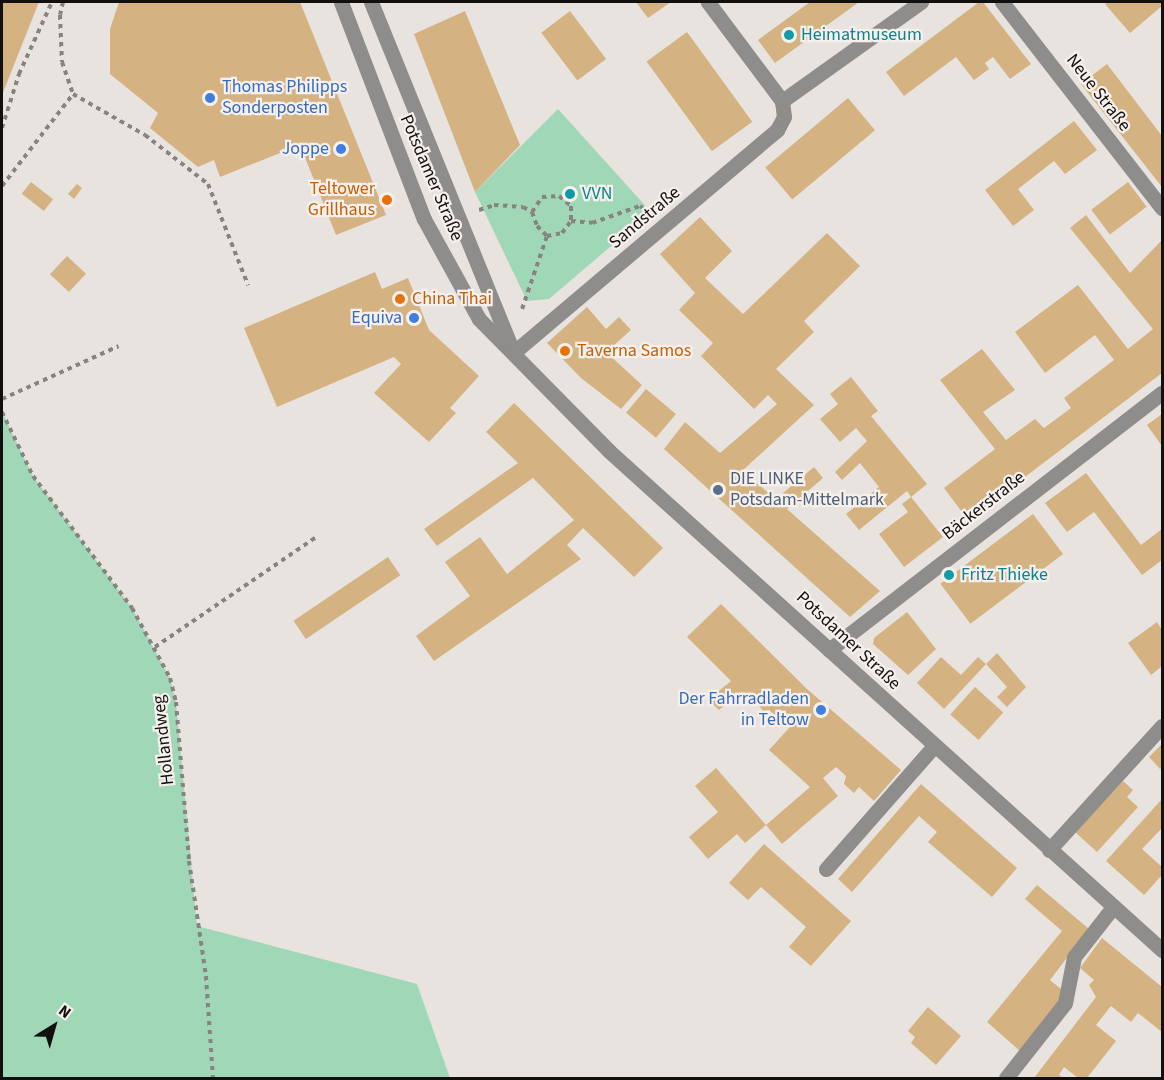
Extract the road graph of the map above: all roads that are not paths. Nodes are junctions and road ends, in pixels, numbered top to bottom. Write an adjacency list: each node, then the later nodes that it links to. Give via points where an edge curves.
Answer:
1 (340, 2): 8 (street, Potsdamer Straße, via 424,219 478,319)
2 (371, 2): 8 (street, Potsdamer Straße)
3 (708, 2): 6 (street)
4 (921, 2): 6 (street)
5 (1002, 2): 7 (street, Neue Straße)
6 (782, 101): 8 (street, Sandstraße, via 784,117 777,130)
7 (1162, 208)
8 (513, 353): 10 (street, Potsdamer Straße, via 609,451)
9 (1162, 393): 10 (street, Bäckerstraße)
10 (829, 650): 12 (street, Potsdamer Straße)
11 (1162, 726): 13 (street)
12 (934, 746): 13 (street, Potsdamer Straße); 14 (street)
13 (1049, 850): 15 (street, Potsdamer Straße)
14 (826, 868)
15 (1113, 907): 16 (street, Potsdamer Straße); 17 (street, via 1074,957 1065,1003)
16 (1162, 950)
17 (1006, 1078)

